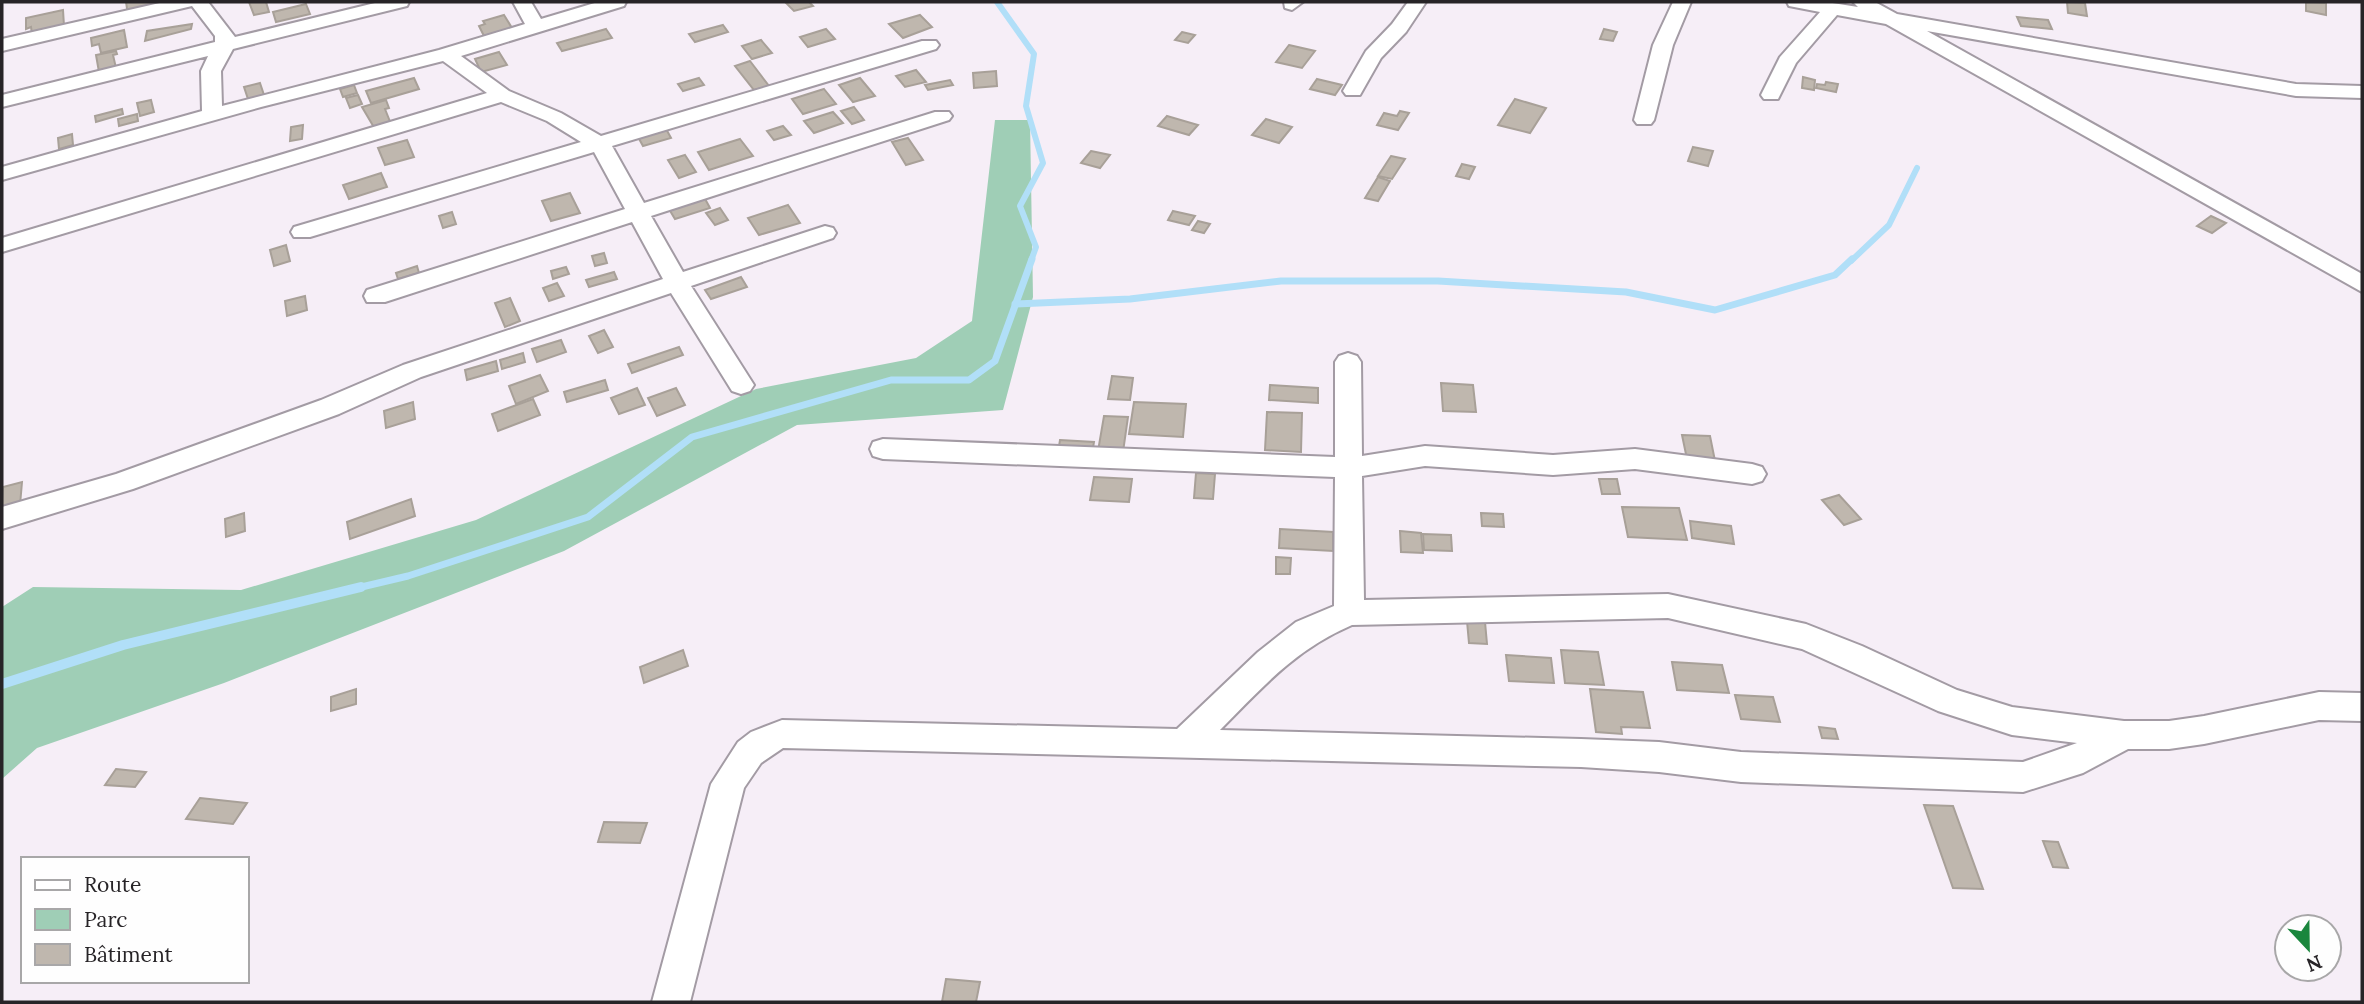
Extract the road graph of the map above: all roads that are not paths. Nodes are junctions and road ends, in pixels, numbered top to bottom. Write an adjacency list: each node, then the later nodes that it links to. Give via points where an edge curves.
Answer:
1 (187, 2): 13 (street)
2 (198, 2): 15 (street, via 225,35)
3 (400, 2): 15 (street)
4 (522, 2): 12 (street)
5 (617, 2): 12 (street)
6 (1417, 2): 17 (street, via 1373,55)
7 (1682, 2): 25 (street, via 1663,46)
8 (1796, 2): 10 (street)
9 (1863, 2): 11 (street)
10 (1832, 9): 11 (street); 20 (street, via 1787,61)
11 (1899, 20): 18 (street, via 2296,90); 33 (street)
12 (535, 24): 16 (street)
13 (2, 45)
14 (929, 45): 26 (street)
15 (225, 47): 21 (street); 23 (street, via 214,61)
16 (446, 54): 19 (street); 23 (street)
17 (1353, 91)
18 (2362, 93): 22 (street, via 2350,102)
19 (502, 95): 26 (street, via 554,117); 31 (street)
20 (1771, 95)
21 (2, 102)
22 (2362, 114)
23 (212, 115): 27 (street)
24 (942, 116): 28 (street)
25 (1644, 120)
26 (600, 144): 28 (street); 29 (street)
27 (2, 174)
28 (637, 212): 32 (street); 34 (street)
29 (302, 232)
30 (825, 233): 32 (street)
31 (2, 245)
32 (676, 281): 36 (street); 40 (street, via 412,371 236,443)
33 (2362, 284)
34 (376, 296)
35 (1348, 362): 38 (street)
36 (741, 385)
37 (883, 449): 38 (street)
38 (1350, 468): 39 (street, via 1425,456 1553,465 1635,459); 41 (street)
39 (1752, 474)
40 (2, 518)
41 (1349, 613): 43 (street, via 1668,606 1806,637 1949,702 2012,721); 44 (street, via 1307,631 1269,661)
42 (2362, 707): 43 (street, via 2319,706 2192,732)
43 (2124, 735): 44 (street, via 2071,763 2023,777 1741,767 1659,757)
44 (1184, 744): 45 (street, via 782,734 760,741 729,784)
45 (671, 1002)

